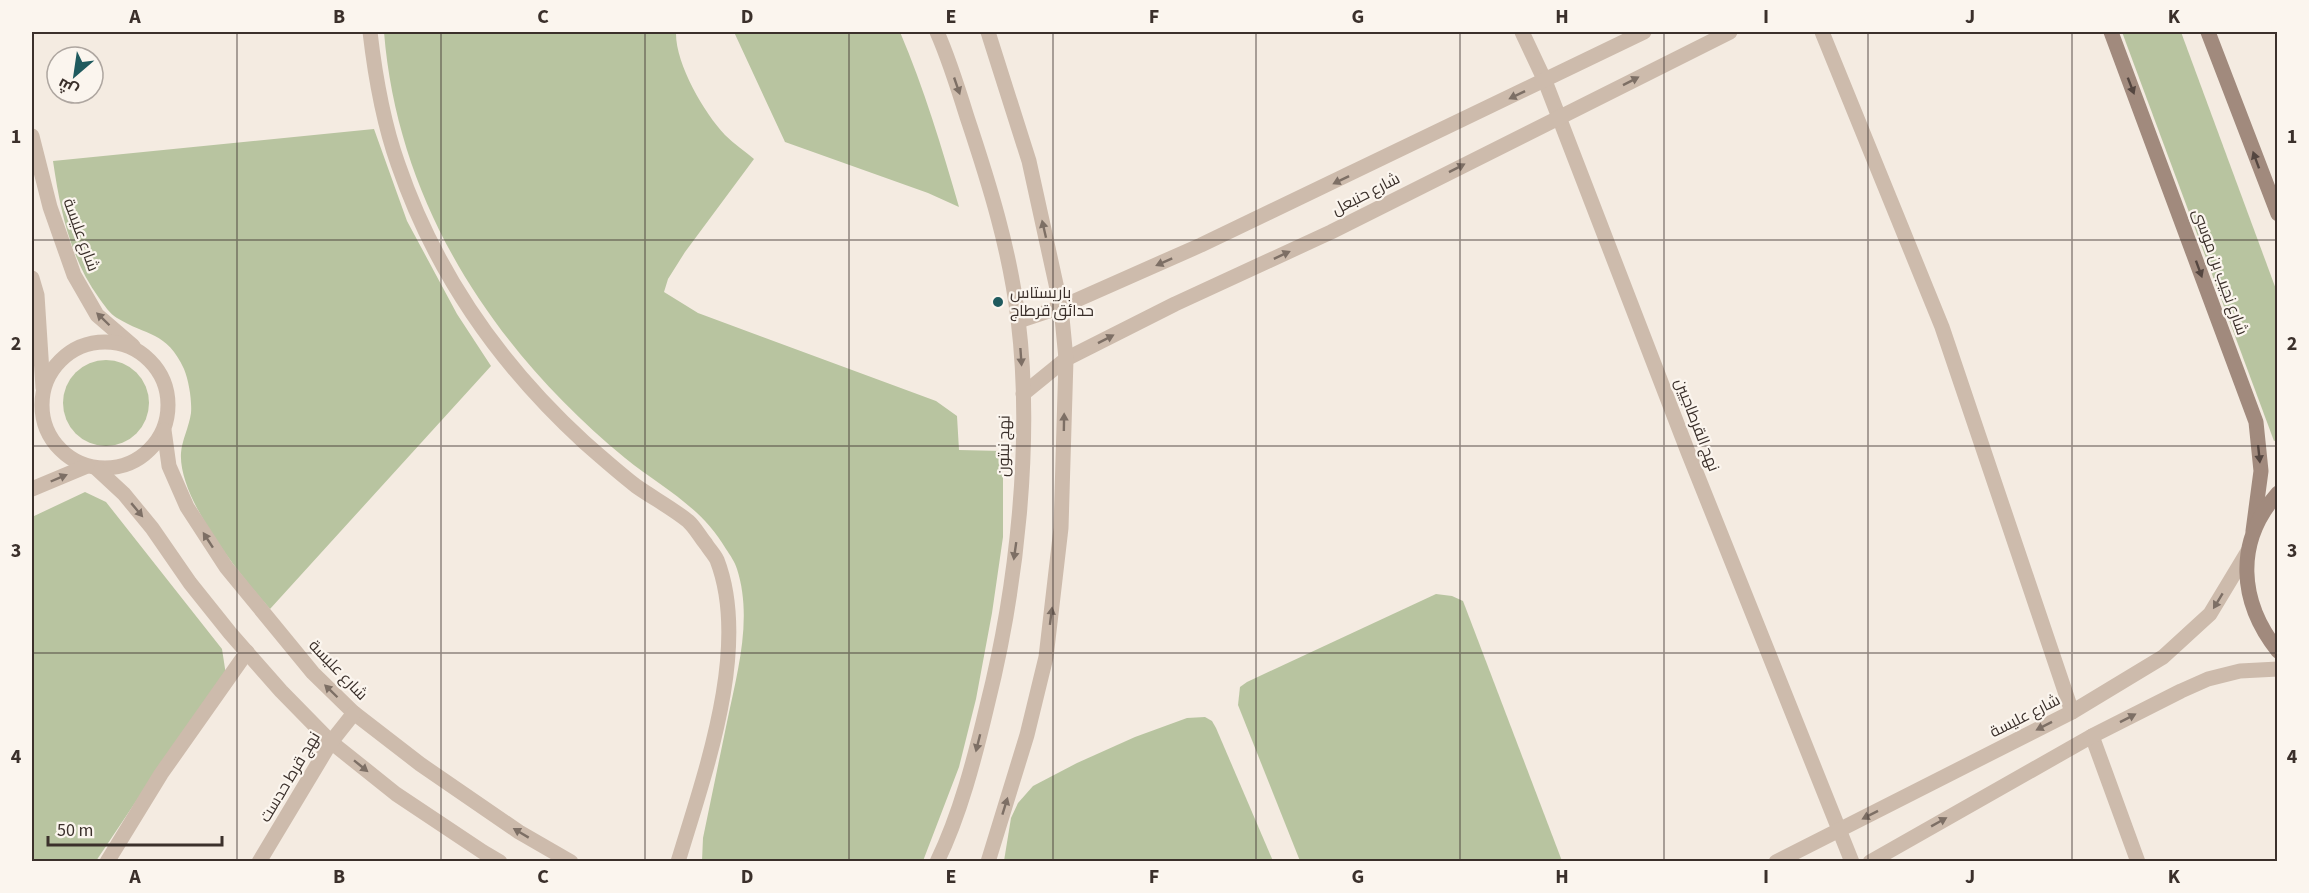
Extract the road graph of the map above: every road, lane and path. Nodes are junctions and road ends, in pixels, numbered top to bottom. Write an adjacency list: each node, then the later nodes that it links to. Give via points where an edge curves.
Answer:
1 (370, 32): 40 (street, via 397,162 421,225 460,295 531,391 637,486 690,522 716,558 728,602 730,647 705,777)
2 (937, 32): 16 (street, نهج نبتون, one-way to 16, via 983,165 1012,277)
3 (988, 32): 15 (street, one-way to 3, via 1029,161)
4 (1522, 32): 10 (street, نهج القرطاجيين)
5 (1644, 32): 10 (street, شارع حنبعل)
6 (1730, 32): 11 (street, شارع حنبعل, one-way to 6)
7 (1822, 32): 30 (street, via 1942,327)
8 (2110, 32): 25 (main road, شارع نجيب بن موسى, one-way to 25, via 2256,422 2261,471)
9 (2208, 32): 13 (main road, one-way to 9)
10 (1545, 81): 11 (street, نهج القرطاجيين); 15 (street, شارع حنبعل, one-way to 15)
11 (1558, 118): 18 (street, شارع حنبعل, one-way to 11); 34 (street, نهج القرطاجيين)
12 (32, 136): 17 (street, شارع عليسة, one-way to 12, via 97,315 74,275 50,207)
13 (2277, 214)
14 (32, 278): 20 (street, via 37,295)
15 (1062, 307): 16 (street, شارع حنبعل); 18 (street)
16 (1019, 321): 19 (street, نهج نبتون, one-way to 19)
17 (146, 358): 20 (street, via 124,345 98,342 74,349 54,366); 21 (street, via 162,379 168,406)
18 (1066, 359): 19 (street, شارع حنبعل); 42 (street, one-way to 18, via 1027,735 1046,657 1062,528)
19 (1023, 394): 41 (street, نهج نبتون, one-way to 41, via 1020,512 999,661 972,768)
20 (39, 401): 22 (street, via 48,434 64,454)
21 (164, 430): 22 (street, via 146,453 123,466); 31 (street, شارع عليسة, one-way to 21, via 313,674 225,567 187,507 169,466)
22 (91, 467): 23 (street, one-way to 22); 28 (street, one-way to 28, via 124,495 152,528 190,583)
23 (32, 489)
24 (2277, 493): 25 (main road)
25 (2253, 531): 26 (main road)
26 (2248, 551): 27 (main road, via 2246,578 2251,604 2261,629); 30 (street, شارع عليسة, one-way to 30, via 2210,614 2171,650)
27 (2277, 651)
28 (247, 652): 33 (street); 36 (street, via 202,712)
29 (2277, 669): 32 (street, one-way to 29, via 2208,679 2240,670)
30 (2072, 712): 34 (street, شارع عليسة, one-way to 34)
31 (354, 714): 33 (street, نهج قرط حدست); 39 (street, شارع عليسة, one-way to 31, via 519,832)
32 (2092, 736): 45 (street, one-way to 32); 46 (street)
33 (331, 742): 35 (street, one-way to 35); 37 (street, نهج قرط حدست)
34 (1839, 831): 43 (street, شارع عليسة); 44 (street, نهج القرطاجيين)
35 (480, 857): 38 (street)
36 (107, 861)
37 (260, 861)
38 (500, 861)
39 (571, 861)
40 (678, 861)
41 (937, 861)
42 (988, 861)
43 (1776, 861)
44 (1852, 861)
45 (1870, 861)
46 (2138, 861)

